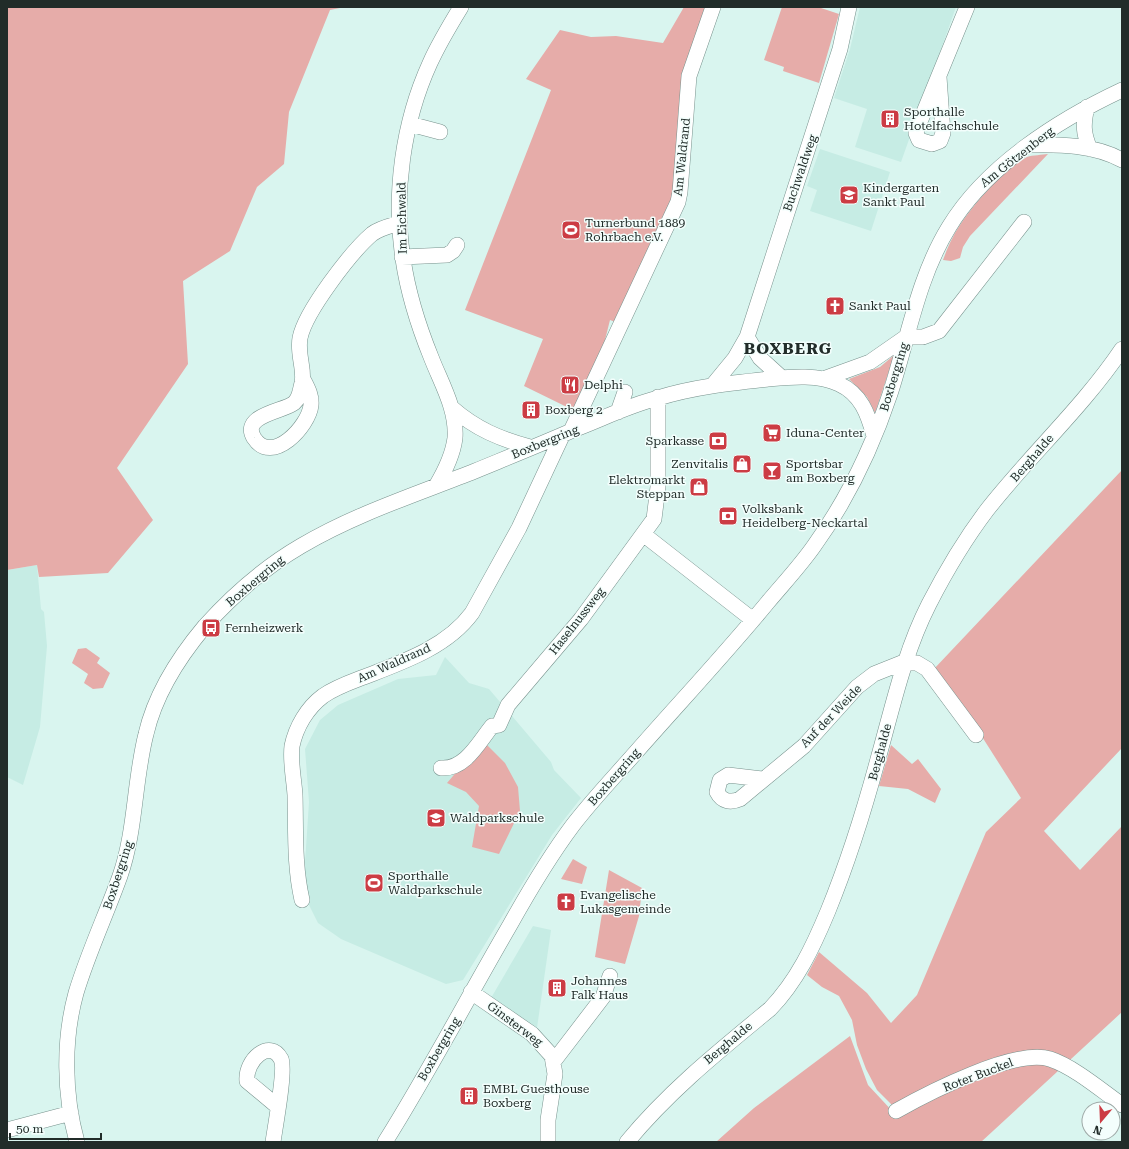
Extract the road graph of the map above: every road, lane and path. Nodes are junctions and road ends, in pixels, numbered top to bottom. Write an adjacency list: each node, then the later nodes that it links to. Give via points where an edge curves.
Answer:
1 (461, 7): 8 (street, Im Eichwald, via 430,63)
2 (713, 7): 28 (street, Am Waldrand, via 689,76 678,202 595,380)
3 (849, 7): 17 (street, Buchwaldweg, via 840,49)
4 (967, 7): 5 (street)
5 (939, 77)
6 (1122, 90): 7 (street, Am Götzenberg)
7 (1087, 108): 10 (street, Am Götzenberg); 11 (street, via 1083,127)
8 (410, 124): 9 (street); 14 (street, Im Eichwald, via 402,170)
9 (440, 132)
10 (1029, 145): 11 (street, via 1049,144); 18 (street, Am Götzenberg, via 978,188 949,226 925,279)
11 (1090, 149): 12 (street, via 1100,150)
12 (1122, 160)
13 (1024, 222): 18 (street, via 939,331 923,337)
14 (400, 223): 16 (street, Im Eichwald); 21 (street, via 378,230 365,242 307,317 299,348)
15 (457, 245): 16 (street, via 447,255 422,253)
16 (402, 257): 26 (street, Im Eichwald, via 410,300)
17 (747, 337): 20 (street, via 760,358); 23 (street, Buchwaldweg, via 735,358)
18 (906, 337): 22 (street, Boxbergring, via 870,362); 29 (street, Boxbergring)
19 (1122, 349): 34 (street, Berghalde, via 1071,413 987,510 967,538 929,603)
20 (782, 378): 22 (street, Boxbergring); 23 (street, Boxbergring)
21 (303, 379): 21 (street, via 295,403 268,413 255,423 253,433 259,443 269,447 281,444 303,426 311,404)
22 (823, 379): 29 (street, Boxbergring, via 839,384 858,398 864,407)
23 (712, 386): 25 (street, Boxbergring)
24 (625, 392): 27 (street)
25 (658, 397): 27 (street, Boxbergring); 32 (street, Haselnussweg, via 658,487 654,519)
26 (452, 408): 30 (street, Im Eichwald, via 486,432); 31 (street, Im Eichwald, via 455,427 453,448)
27 (618, 412): 28 (street, Boxbergring)
28 (566, 433): 30 (street, Boxbergring); 38 (street, Am Waldrand, via 520,528 463,626 420,653 348,683 324,696 302,720 292,755 295,860)
29 (874, 436): 33 (street, Boxbergring, via 856,477 813,548)
30 (530, 447): 31 (street, Boxbergring)
31 (436, 486): 45 (street, Boxbergring, via 323,534 270,566 239,592 206,626 167,681 146,732 130,842 124,864 74,1004 67,1064)
32 (643, 534): 33 (street); 36 (street, Haselnussweg, via 581,620 508,705 499,725 492,726 466,759 456,766)
33 (753, 620): 40 (street, Boxbergring, via 573,825 528,894)
34 (904, 662): 35 (street, via 927,669); 37 (street, Auf der Weide, via 874,674 858,687 804,746); 51 (street, Berghalde, via 855,840 826,915 802,966 770,1009 685,1079)
35 (976, 735)
36 (441, 768)
37 (762, 779)
38 (302, 900)
39 (609, 980): 41 (street, via 603,997)
40 (471, 992): 41 (street, Ginsterweg, via 532,1034 549,1050); 47 (street, Boxbergring)
41 (554, 1061): 50 (street)
42 (1122, 1104): 44 (street, Roter Buckel, via 1063,1065 1049,1059 1032,1057 962,1079)
43 (277, 1106): 49 (street)
44 (896, 1111)
45 (71, 1113): 46 (street); 48 (street, Boxbergring)
46 (7, 1130)
47 (388, 1141)
48 (78, 1142)
49 (273, 1142)
50 (548, 1142)
51 (627, 1142)

